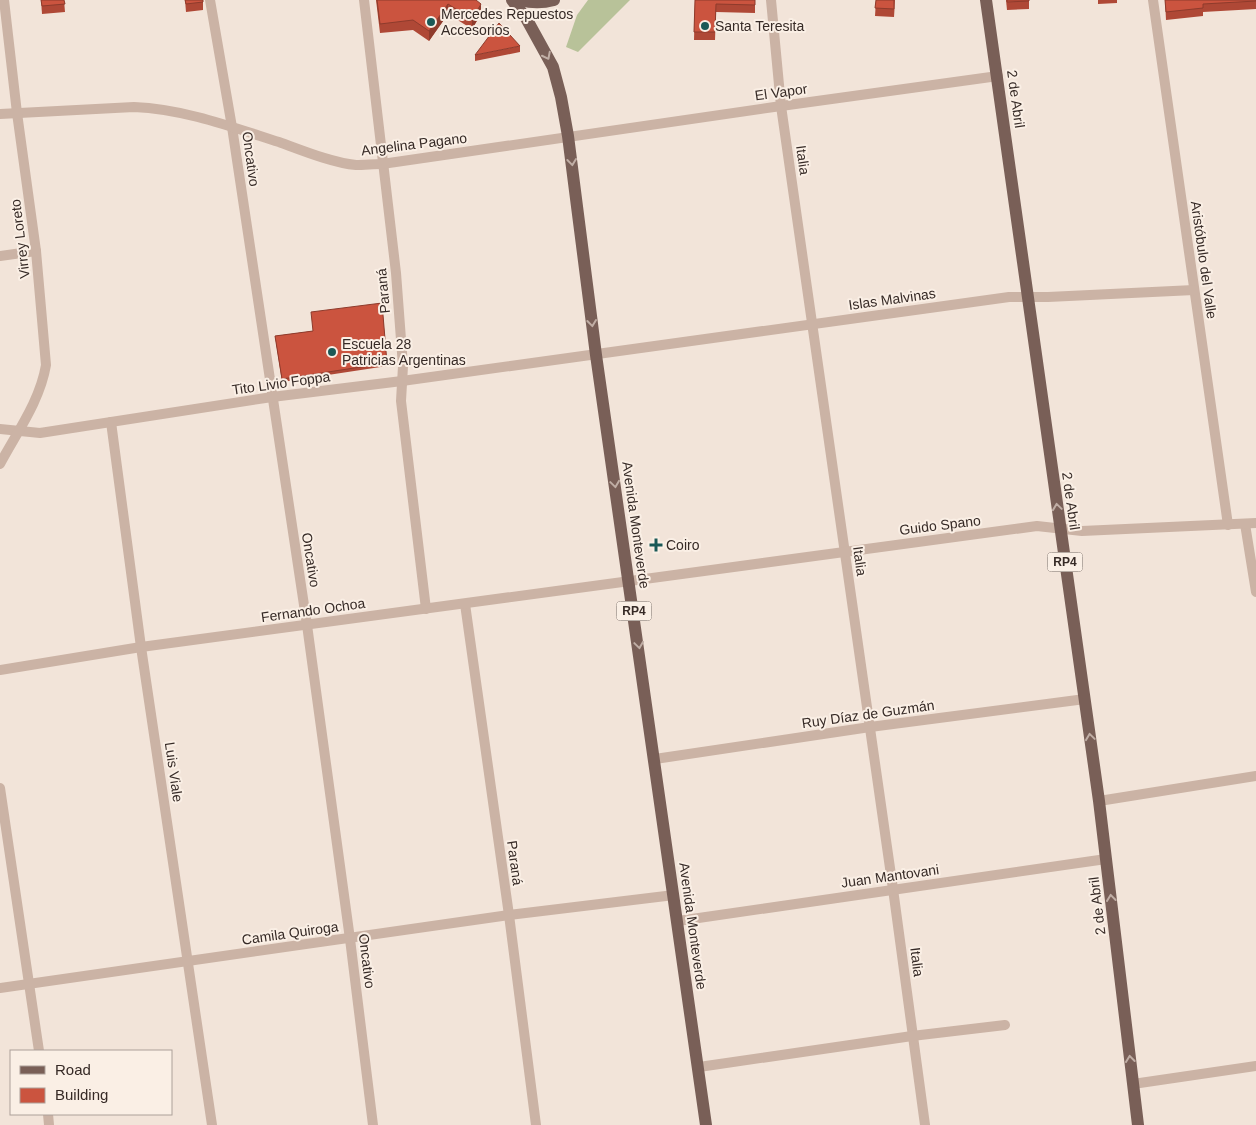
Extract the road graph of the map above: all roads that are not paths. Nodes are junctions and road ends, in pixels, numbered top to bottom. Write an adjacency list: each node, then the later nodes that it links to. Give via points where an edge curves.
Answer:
1 (4, 0): 12 (street, Virrey Loreto)
2 (210, 0): 14 (street, Oncativo)
3 (364, 0): 16 (street, Paraná)
4 (512, 0): 15 (main road, Avenida Monteverde / RP4, one-way to 15, via 526,18 553,67)
5 (521, 0): 6 (main road)
6 (554, 0)
7 (771, 0): 11 (street, Italia)
8 (986, 0): 10 (main road, 2 de Abril / RP4)
9 (1153, 0): 19 (street, Aristóbulo del Valle)
10 (998, 76): 11 (street, El Vapor); 20 (main road, 2 de Abril / RP4)
11 (781, 106): 15 (street, El Vapor); 21 (street, Italia)
12 (17, 113): 13 (street, Angelina Pagano); 14 (street, Angelina Pagano, via 156,108); 17 (street, Virrey Loreto)
13 (0, 114)
14 (232, 127): 16 (street, Angelina Pagano, via 354,165); 24 (street, Oncativo)
15 (568, 136): 16 (street, Angelina Pagano); 22 (main road, Avenida Monteverde / RP4, one-way to 22)
16 (382, 164): 23 (street, Paraná, via 396,273)
17 (36, 251): 18 (street); 27 (street, Virrey Loreto, via 46,365 36,400)
18 (0, 256)
19 (1194, 290): 20 (street, Islas Malvinas); 29 (street, Aristóbulo del Valle)
20 (1029, 296): 21 (street, Islas Malvinas); 32 (main road, 2 de Abril / RP4, one-way to 20)
21 (814, 324): 22 (street, Islas Malvinas); 33 (street, Italia)
22 (596, 355): 23 (street, Tito Livio Foppa); 34 (main road, Avenida Monteverde / RP4, one-way to 34)
23 (402, 381): 24 (street, Tito Livio Foppa); 37 (street, Paraná, via 401,401)
24 (272, 398): 25 (street, Tito Livio Foppa); 38 (street, Oncativo)
25 (111, 422): 27 (street, Tito Livio Foppa, via 40,433); 39 (street, Luis Viale)
26 (0, 429): 27 (street, Tito Livio Foppa)
27 (18, 432): 28 (street, Virrey Loreto)
28 (0, 464)
29 (1228, 524): 30 (street, Guido Spano); 32 (street, Guido Spano, via 1082,531)
30 (1245, 524): 31 (street, Guido Spano); 35 (street)
31 (1256, 524)
32 (1060, 529): 33 (street, Guido Spano, via 1038,526); 41 (main road, 2 de Abril / RP4)
33 (844, 552): 34 (street, Guido Spano); 42 (street, Italia)
34 (630, 581): 36 (street, Fernando Ochoa); 43 (main road, Avenida Monteverde / RP4, one-way to 43)
35 (1256, 592)
36 (465, 604): 37 (street, Fernando Ochoa); 50 (street, Paraná)
37 (426, 609): 38 (street, Fernando Ochoa)
38 (307, 625): 39 (street, Fernando Ochoa); 52 (street, Oncativo)
39 (141, 647): 40 (street, Fernando Ochoa); 53 (street, Luis Viale)
40 (0, 670)
41 (1085, 699): 42 (street, Ruy Díaz de Guzmán); 46 (main road, 2 de Abril / RP4, one-way to 41)
42 (870, 727): 43 (street, Ruy Díaz de Guzmán); 48 (street, Italia)
43 (655, 759): 49 (main road, Avenida Monteverde / RP4)
44 (1256, 776): 46 (street)
45 (0, 788): 54 (street)
46 (1099, 801): 47 (main road, 2 de Abril / RP4)
47 (1106, 859): 48 (street, Juan Mantovani); 61 (main road, 2 de Abril / RP4, one-way to 47)
48 (893, 889): 51 (street, Juan Mantovani); 57 (street, Italia)
49 (674, 895): 50 (street, Camila Quiroga); 51 (main road, Avenida Monteverde / RP4)
50 (509, 914): 52 (street, Camila Quiroga); 64 (street, Paraná)
51 (678, 921): 60 (main road, Avenida Monteverde / RP4)
52 (350, 938): 53 (street, Camila Quiroga); 63 (street, Oncativo)
53 (188, 961): 54 (street, Camila Quiroga); 62 (street, Luis Viale)
54 (30, 984): 55 (street, Camila Quiroga); 58 (street)
55 (0, 988)
56 (1005, 1025): 57 (street)
57 (912, 1036): 60 (street); 66 (street, Italia)
58 (39, 1050)
59 (1256, 1066): 61 (street)
60 (699, 1067): 65 (main road, Avenida Monteverde / RP4)
61 (1133, 1084): 67 (main road, 2 de Abril / RP4)
62 (212, 1125)
63 (373, 1125)
64 (536, 1125)
65 (706, 1125)
66 (925, 1125)
67 (1138, 1125)

